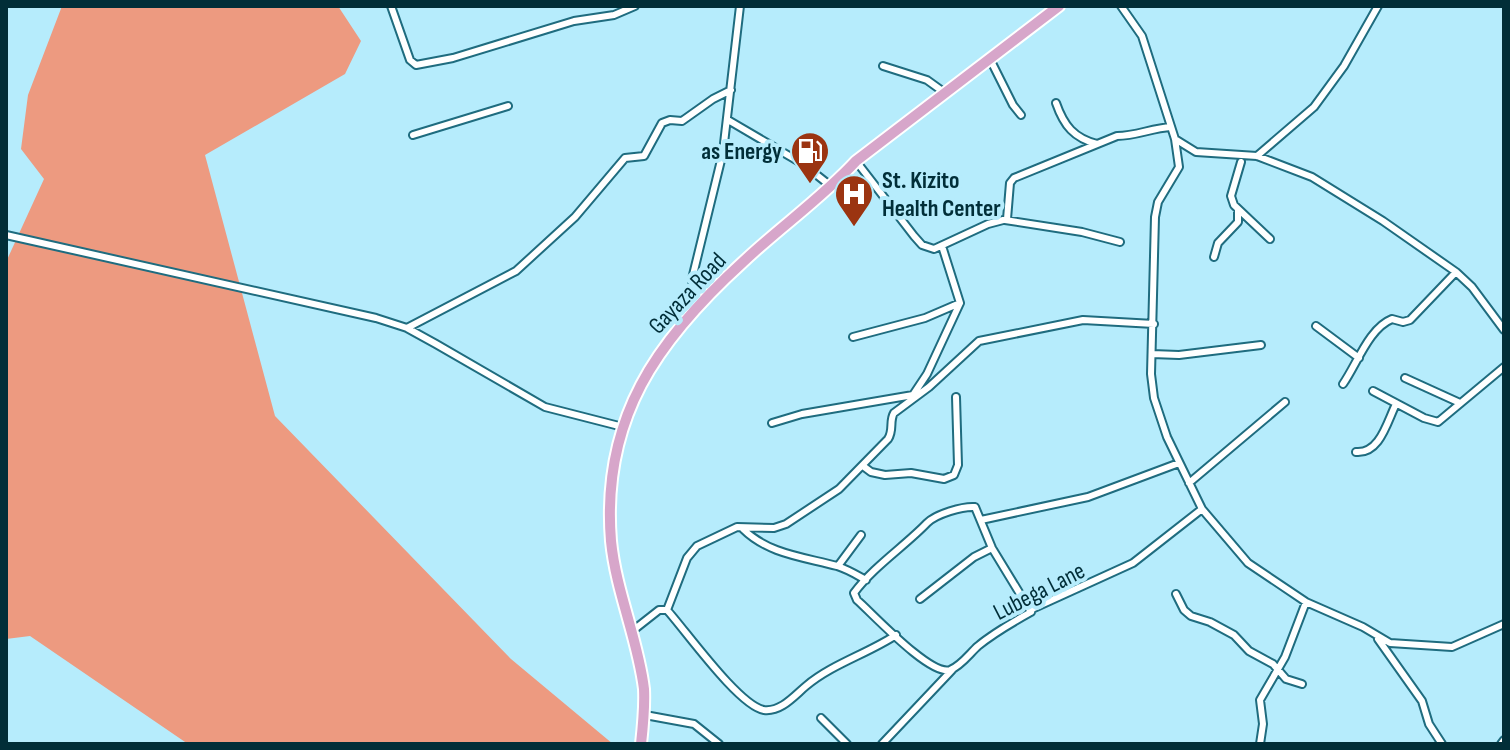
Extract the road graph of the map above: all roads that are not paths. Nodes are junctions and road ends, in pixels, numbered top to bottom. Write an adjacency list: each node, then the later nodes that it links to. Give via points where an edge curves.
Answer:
1 (391, 6): 8 (street, via 416,65)
2 (602, 6): 8 (street)
3 (635, 6): 8 (street)
4 (740, 6): 11 (street)
5 (1059, 6): 9 (main road, Gayaza Road)
6 (1121, 6): 17 (street, via 1142,36)
7 (1378, 6): 21 (street, via 1314,107)
8 (604, 16)
9 (991, 61): 12 (main road, Gayaza Road); 15 (street)
10 (883, 66): 12 (street, via 927,80)
11 (731, 90): 16 (street); 37 (street, via 687,118 662,123 644,156 625,158 575,217 516,271)
12 (945, 93): 22 (main road, Gayaza Road)
13 (1056, 103): 20 (street, via 1074,136)
14 (508, 106): 18 (street)
15 (1021, 115)
16 (728, 120): 24 (street); 34 (street, via 692,279)
17 (1171, 127): 19 (street); 20 (street)
18 (413, 135)
19 (1175, 139): 21 (street, via 1200,154); 35 (street, via 1179,167 1155,217)
20 (1097, 144): 26 (street, via 1014,178)
21 (1257, 156): 32 (street, via 1330,186)
22 (856, 161): 24 (main road, Gayaza Road); 30 (street, via 922,245)
23 (1241, 162): 25 (street, via 1231,196)
24 (832, 187): 34 (main road, Gayaza Road, via 744,260)
25 (1238, 210): 28 (street); 31 (street, via 1238,222 1218,243)
26 (1005, 220): 29 (street); 30 (street)
27 (6, 235): 37 (street)
28 (1270, 239)
29 (1120, 242)
30 (942, 246): 33 (street)
31 (1214, 257)
32 (1456, 272): 38 (street); 42 (street, via 1410,320 1384,322)
33 (960, 303): 39 (street); 48 (street)
34 (695, 310): 53 (main road, Gayaza Road, via 648,371)
35 (1154, 324): 41 (street); 48 (street, via 1083,320 979,341)
36 (1316, 326): 42 (street)
37 (407, 328): 53 (street, via 545,407)
38 (1504, 330)
39 (853, 337)
40 (1261, 345): 41 (street)
41 (1152, 354): 55 (street, via 1154,398)
42 (1359, 358): 45 (street)
43 (1504, 367): 50 (street)
44 (1405, 378): 50 (street)
45 (1343, 384)
46 (1373, 391): 51 (street)
47 (956, 397): 56 (street, via 954,475 885,475)
48 (911, 398): 52 (street); 56 (street, via 894,413 892,433)
49 (1285, 402): 57 (street)
50 (1460, 403): 51 (street, via 1438,422)
51 (1396, 404): 54 (street, via 1375,446)
52 (772, 423)
53 (623, 427): 71 (main road, Gayaza Road, via 610,523)
54 (1356, 452)
55 (1179, 463): 57 (street); 59 (street, via 1088,497)
56 (863, 466): 60 (street, via 786,524)
57 (1189, 483): 58 (street)
58 (1202, 509): 67 (street, via 1248,563); 69 (street, Lubega Lane, via 1133,563)
59 (981, 520): 62 (street); 64 (street, via 975,507 969,507 928,522)
60 (742, 527): 63 (street, via 759,544); 68 (street, via 691,551)
61 (861, 535): 63 (street)
62 (992, 548): 66 (street); 69 (street)
63 (838, 566): 64 (street)
64 (866, 580): 72 (street, via 855,597)
65 (1176, 594): 75 (street, via 1191,616 1234,635)
66 (920, 599)
67 (1306, 602): 73 (street); 75 (street)
68 (667, 610): 71 (street, via 659,610); 72 (street, via 718,672 765,710 784,704 808,684)
69 (1031, 612): 74 (street, Lubega Lane, via 998,631)
70 (1504, 624): 73 (street, via 1444,648 1395,644)
71 (631, 632): 77 (main road, Gayaza Road)
72 (896, 635): 74 (street, via 935,668)
73 (1376, 636): 84 (street, via 1422,701)
74 (955, 668): 82 (street, Lubega Lane)
75 (1277, 670): 76 (street); 83 (street, via 1260,700)
76 (1302, 684)
77 (645, 715): 79 (main road, Gayaza Road); 80 (street, via 694,724)
78 (821, 718): 81 (street)
79 (641, 744)
80 (719, 744)
81 (847, 744)
82 (882, 744)
83 (1260, 744)
84 (1442, 744)

